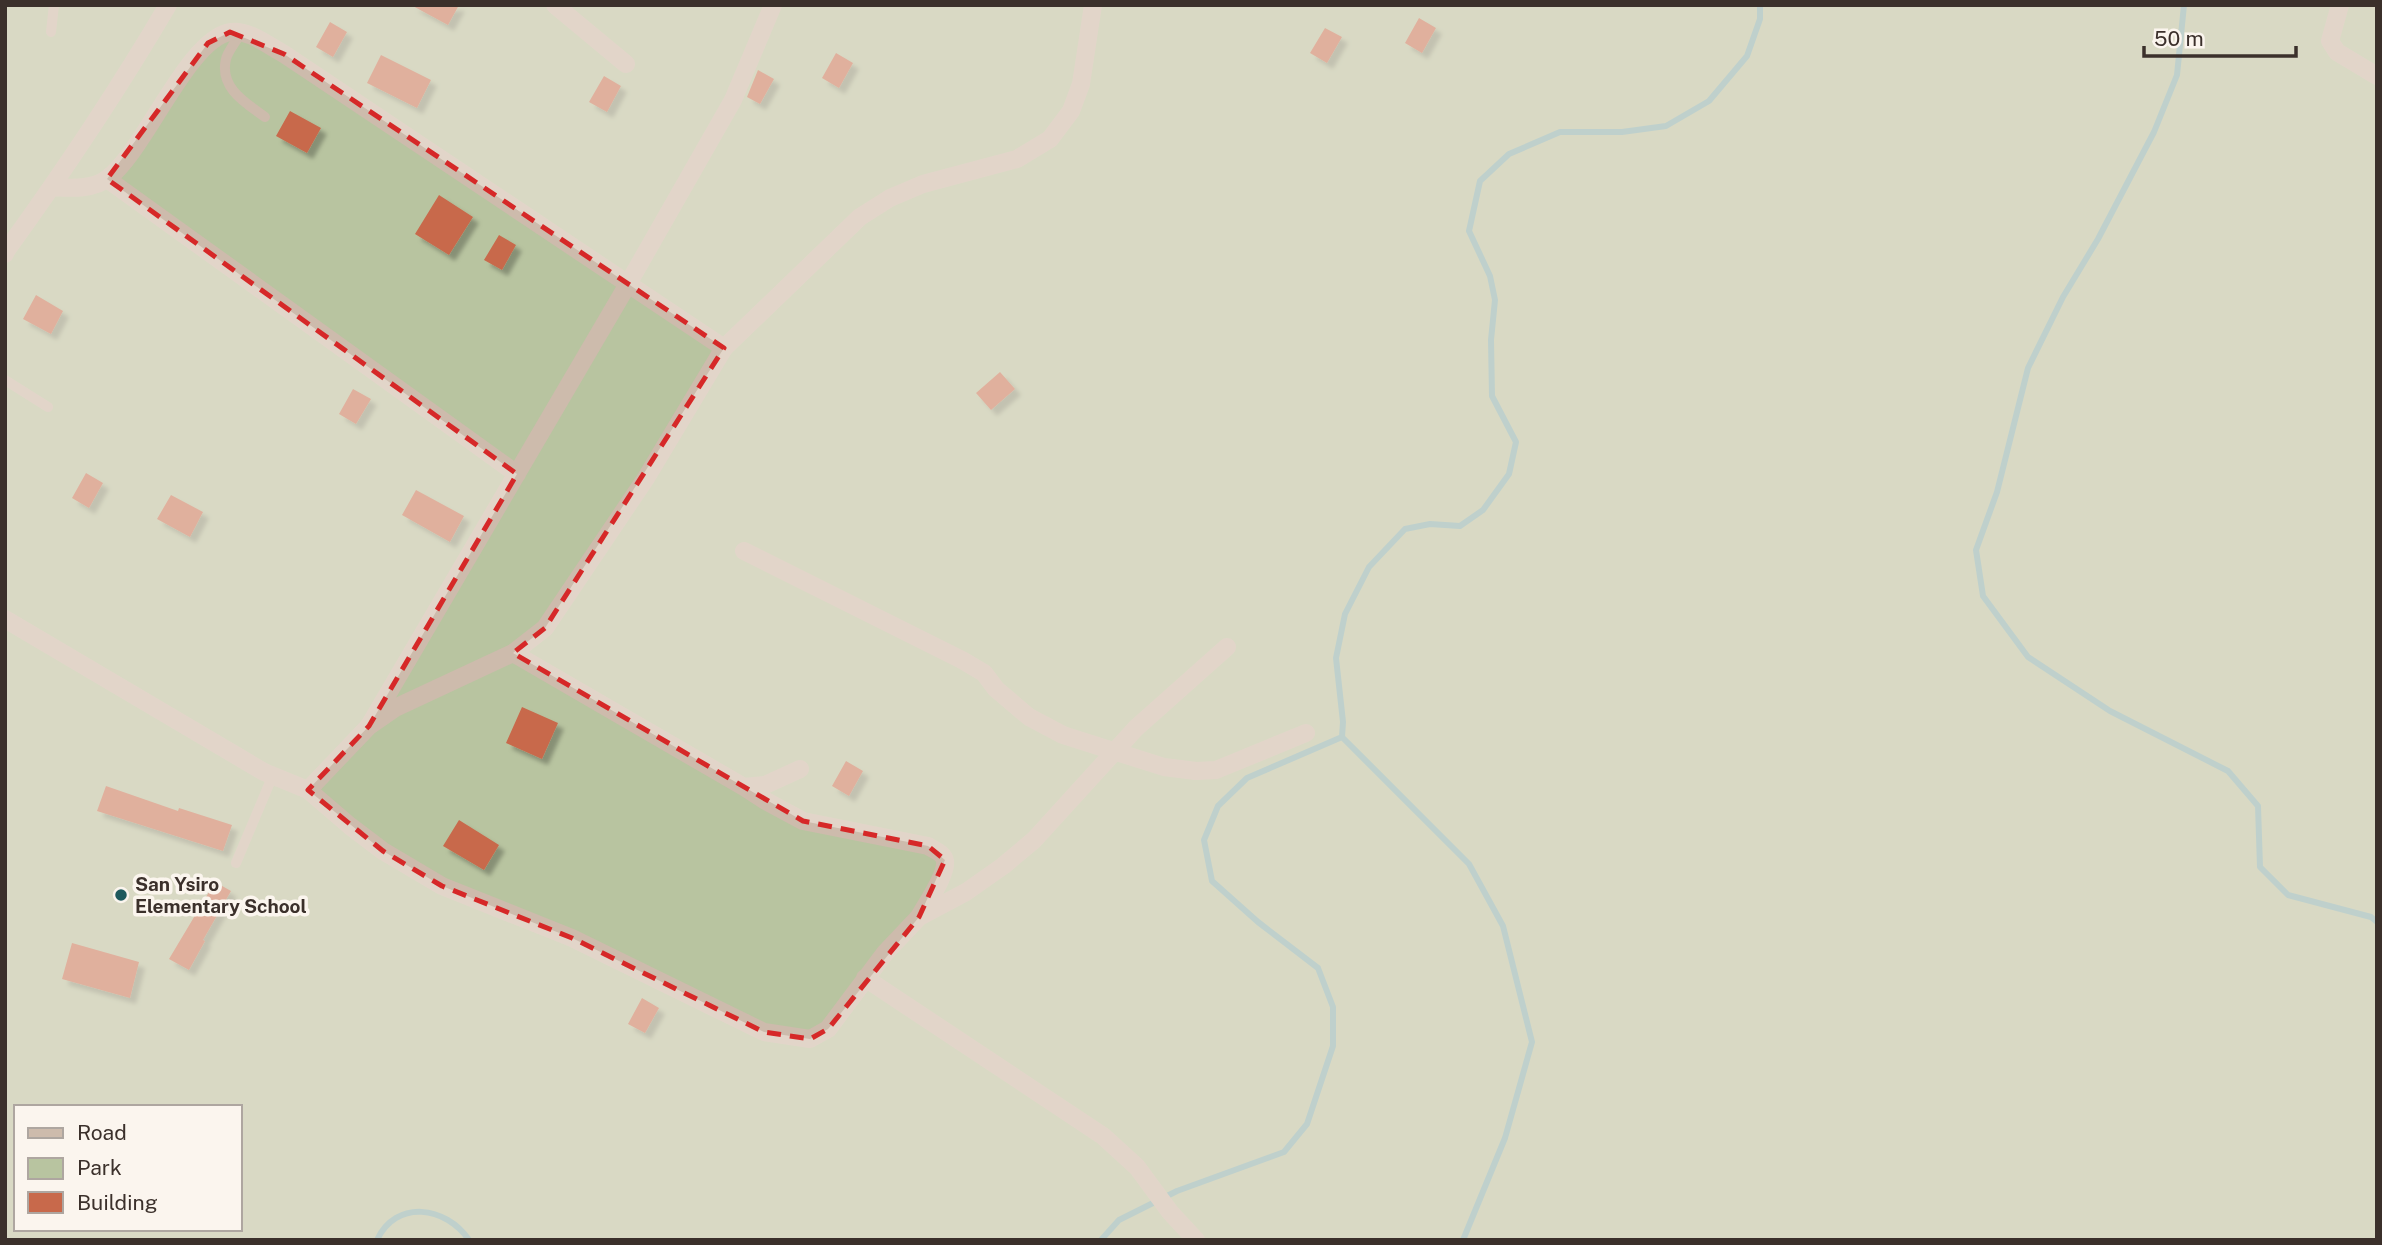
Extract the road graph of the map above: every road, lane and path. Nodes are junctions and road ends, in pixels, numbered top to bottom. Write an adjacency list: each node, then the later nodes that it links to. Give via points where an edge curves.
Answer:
1 (54, 5): 7 (lane)
2 (168, 5): 13 (street)
3 (555, 5): 9 (street)
4 (773, 5): 15 (street, via 733,100)
5 (1093, 5): 16 (street, via 1082,85 1071,111 1050,139 1017,159 923,184 860,217)
6 (2340, 5): 10 (street, via 2330,41 2337,52)
7 (51, 32)
8 (240, 34): 11 (lane, via 226,59 229,83 234,95); 12 (street, via 230,32 208,43); 15 (street, via 284,54)
9 (626, 64)
10 (2377, 76)
11 (265, 117)
12 (107, 179): 13 (street, via 82,188); 19 (street)
13 (52, 187): 14 (street)
14 (6, 252)
15 (628, 284): 16 (street); 19 (street)
16 (724, 348): 23 (street, via 575,586 545,628)
17 (5, 380): 18 (lane)
18 (48, 407)
19 (517, 474): 24 (street)
20 (744, 551): 26 (street, via 962,660 984,673 1029,717 1063,735)
21 (5, 619): 28 (street)
22 (1227, 647): 26 (street)
23 (513, 653): 24 (street, via 395,708); 29 (street)
24 (369, 726): 30 (street)
25 (1306, 733): 26 (street, via 1216,770 1164,767)
26 (1114, 751): 32 (street, via 1013,858 966,892)
27 (800, 769): 29 (street, via 765,785)
28 (273, 775): 30 (street); 31 (lane)
29 (744, 787): 32 (street, via 803,821 929,846 942,854 944,873)
30 (308, 790): 33 (street, via 383,851 442,886 572,938 764,1032 810,1039 828,1030)
31 (236, 863)
32 (919, 917): 33 (street)
33 (865, 978): 34 (street, via 1103,1136 1137,1167)
34 (1196, 1240)

